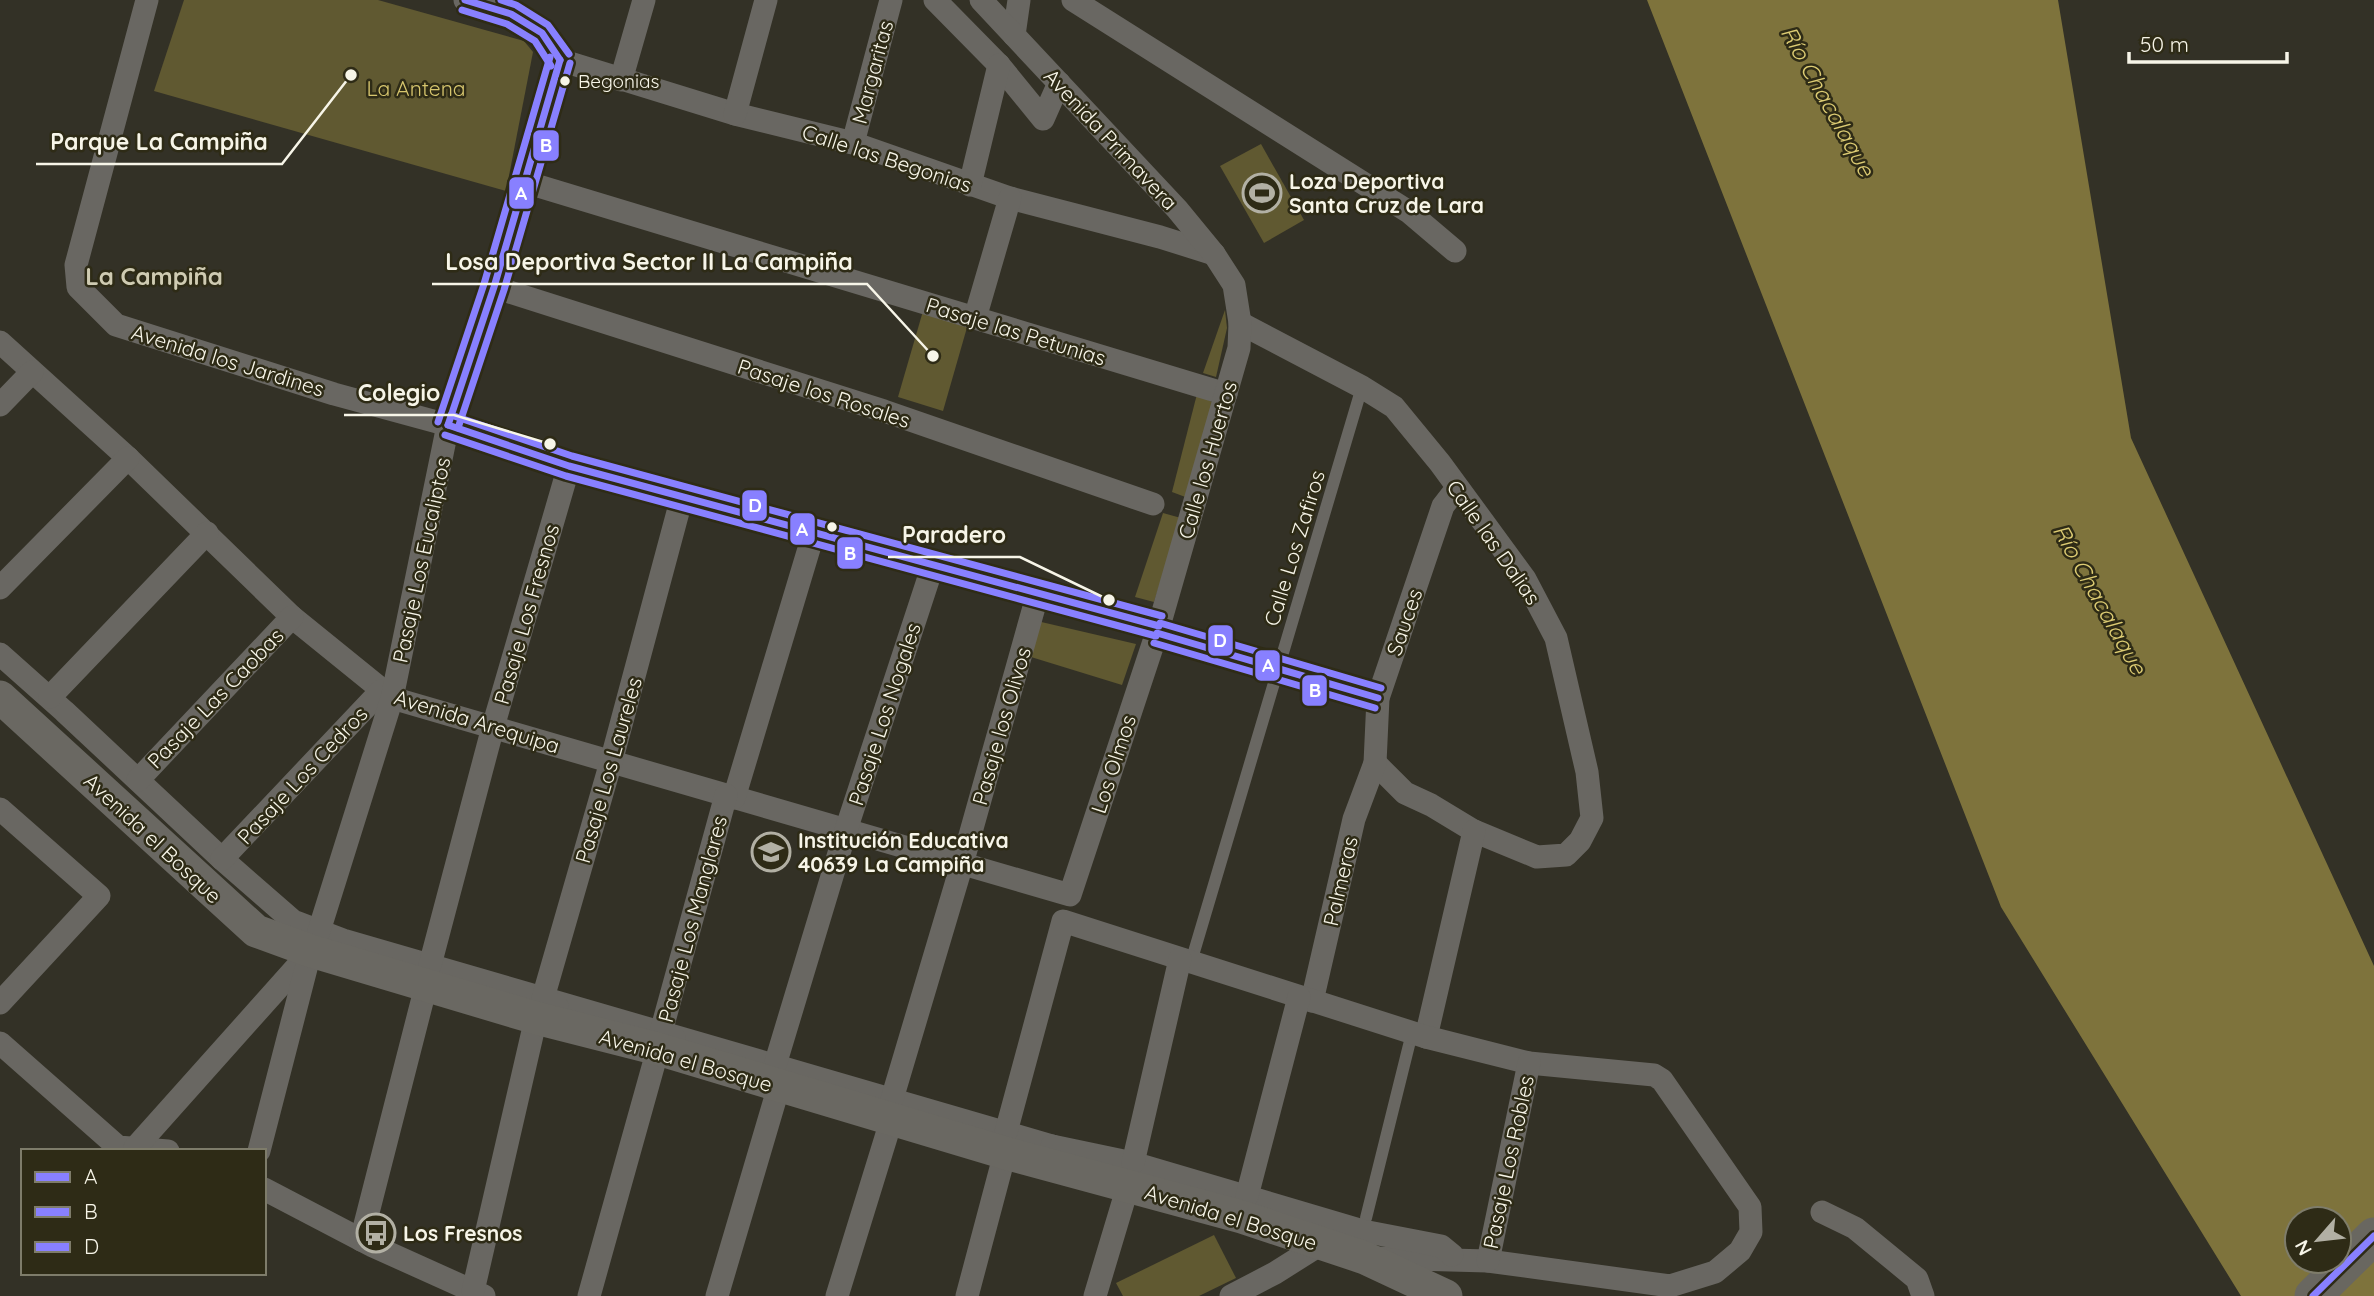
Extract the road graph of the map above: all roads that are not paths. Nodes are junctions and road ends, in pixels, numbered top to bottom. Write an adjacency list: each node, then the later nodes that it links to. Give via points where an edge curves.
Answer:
1 (146, 0): 32 (street, Avenida los Jardines, via 76,265 78,286 116,325)
2 (465, 0): 10 (street)
3 (643, 0): 14 (street)
4 (766, 0): 16 (street)
5 (891, 0): 17 (street, Margaritas)
6 (935, 0): 13 (street)
7 (981, 0): 11 (street, Avenida Primavera)
8 (1019, 0): 11 (street)
9 (1073, 0): 21 (street, via 1409,212)
10 (513, 7): 12 (street, via 542,33)
11 (1014, 35): 15 (street, Avenida Primavera)
12 (560, 60): 14 (street, Calle las Begonias); 18 (street, Pasaje Los Eucaliptos)
13 (999, 65): 15 (street, via 1043,119); 19 (street)
14 (621, 80): 16 (street, Calle las Begonias)
15 (1059, 83): 22 (street, Avenida Primavera)
16 (735, 114): 17 (street, Calle las Begonias)
17 (853, 143): 19 (street, Calle las Begonias)
18 (525, 182): 24 (street, Pasaje Los Eucaliptos); 25 (street, Pasaje las Petunias)
19 (970, 185): 20 (street, Calle las Begonias)
20 (1010, 198): 22 (street, Calle las Begonias); 25 (street)
21 (1455, 251)
22 (1214, 254): 23 (street, Avenida Primavera)
23 (1234, 285): 26 (street, Calle los Huertos)
24 (494, 287): 32 (street, Pasaje Los Eucaliptos); 37 (street, Pasaje los Rosales, via 884,411)
25 (975, 318): 30 (street, Pasaje las Petunias)
26 (1240, 323): 29 (street, Calle las Dalias); 30 (street, Calle los Huertos, via 1239,348)
27 (0, 342): 28 (street, Avenida Arequipa)
28 (32, 372): 31 (street); 33 (street, Avenida Arequipa)
29 (1362, 387): 35 (street, Calle las Dalias, via 1394,407); 46 (lane, Calle Los Zafiros)
30 (1226, 394): 44 (street, Calle los Huertos)
31 (0, 404)
32 (448, 425): 34 (street, Avenida los Jardines); 47 (street, Pasaje Los Eucaliptos)
33 (128, 458): 39 (street, Avenida Arequipa); 41 (street)
34 (569, 466): 36 (street, Avenida los Jardines); 51 (street, Pasaje Los Fresnos)
35 (1457, 488): 50 (street, Sauces, via 1443,506); 58 (street, Calle las Dalias, via 1525,579 1556,638 1587,772 1592,818 1566,855 1537,857)
36 (682, 497): 38 (street, Avenida los Jardines); 52 (street, Pasaje Los Laureles)
37 (1153, 504)
38 (814, 532): 40 (street, Avenida los Jardines); 55 (street, Pasaje Los Manglares)
39 (207, 533): 43 (street, Avenida Arequipa); 49 (street)
40 (933, 565): 42 (street, Avenida los Jardines); 57 (street, Pasaje Los Nogales)
41 (0, 588)
42 (1038, 593): 44 (street, Avenida los Jardines); 60 (street, Pasaje los Olivos)
43 (292, 617): 47 (street, Avenida Arequipa); 54 (street, Pasaje Las Caobas)
44 (1158, 630): 46 (street, Avenida los Jardines); 61 (street, Los Olmos)
45 (0, 653): 49 (street)
46 (1278, 669): 50 (street, Avenida los Jardines); 63 (lane, Calle Los Zafiros)
47 (387, 694): 51 (street, Avenida Arequipa); 59 (street, Pasaje Los Cedros); 62 (street)
48 (0, 697): 62 (street, Avenida el Bosque, via 256,931)
49 (50, 697): 54 (street)
50 (1378, 698): 53 (street, Sauces)
51 (493, 727): 52 (street, Avenida Arequipa); 64 (street, Pasaje Los Fresnos)
52 (611, 762): 55 (street, Avenida Arequipa); 67 (street, Pasaje Los Laureles)
53 (1375, 763): 58 (street, via 1405,793); 65 (street, Palmeras, via 1354,819)
54 (138, 780): 59 (street)
55 (730, 796): 57 (street, Avenida Arequipa); 69 (street, Pasaje Los Manglares)
56 (0, 809): 66 (street, via 99,896)
57 (846, 830): 60 (street, Avenida Arequipa); 72 (street, Pasaje Los Nogales)
58 (1474, 831): 68 (street)
59 (222, 859): 62 (street)
60 (962, 864): 61 (street, Avenida Arequipa); 73 (street, Pasaje los Olivos)
61 (1070, 895)
62 (315, 941): 64 (street, Avenida el Bosque); 75 (street); 77 (street)
63 (1186, 960): 65 (street); 74 (street, via 1063,921); 78 (street)
64 (428, 976): 67 (street, Avenida el Bosque); 84 (street, Pasaje Los Fresnos)
65 (1305, 999): 68 (street); 80 (street, Palmeras)
66 (0, 1003)
67 (540, 1008): 69 (street); 69 (street, Avenida el Bosque, via 571,1027); 89 (street, Pasaje Los Laureles)
68 (1419, 1035): 71 (street); 82 (lane)
69 (659, 1041): 72 (street); 72 (street, Avenida el Bosque, via 693,1061); 90 (street, Pasaje Los Manglares)
70 (0, 1043): 75 (street, via 118,1147)
71 (1529, 1063): 88 (street, Pasaje Los Robles); 88 (street, via 1654,1075 1662,1080 1750,1208 1751,1232 1740,1251 1718,1270 1670,1286)
72 (777, 1076): 73 (street, Avenida el Bosque); 91 (street, Pasaje Los Nogales)
73 (892, 1108): 74 (street, Avenida el Bosque); 92 (street, Pasaje los Olivos)
74 (1005, 1142): 78 (street, Avenida el Bosque); 93 (street)
75 (135, 1148): 76 (street)
76 (146, 1149)
77 (260, 1149)
78 (1131, 1175): 80 (street); 85 (street, Avenida el Bosque); 94 (street)
79 (266, 1190): 84 (street)
80 (1247, 1196): 87 (street, via 1363,1231 1441,1246)
81 (1822, 1212): 97 (street, via 1855,1228 1917,1279)
82 (1366, 1218)
83 (2374, 1236): 98 (main road)
84 (361, 1240): 89 (street)
85 (1321, 1244): 86 (street, Avenida el Bosque); 95 (street)
86 (1365, 1258): 87 (street); 96 (street, Avenida el Bosque)
87 (1459, 1260): 88 (street)
88 (1488, 1261)
89 (478, 1294)
90 (589, 1296)
91 (717, 1296)
92 (837, 1296)
93 (967, 1296)
94 (1095, 1296)
95 (1231, 1296)
96 (1446, 1296)
97 (1923, 1296)
98 (2312, 1296)

